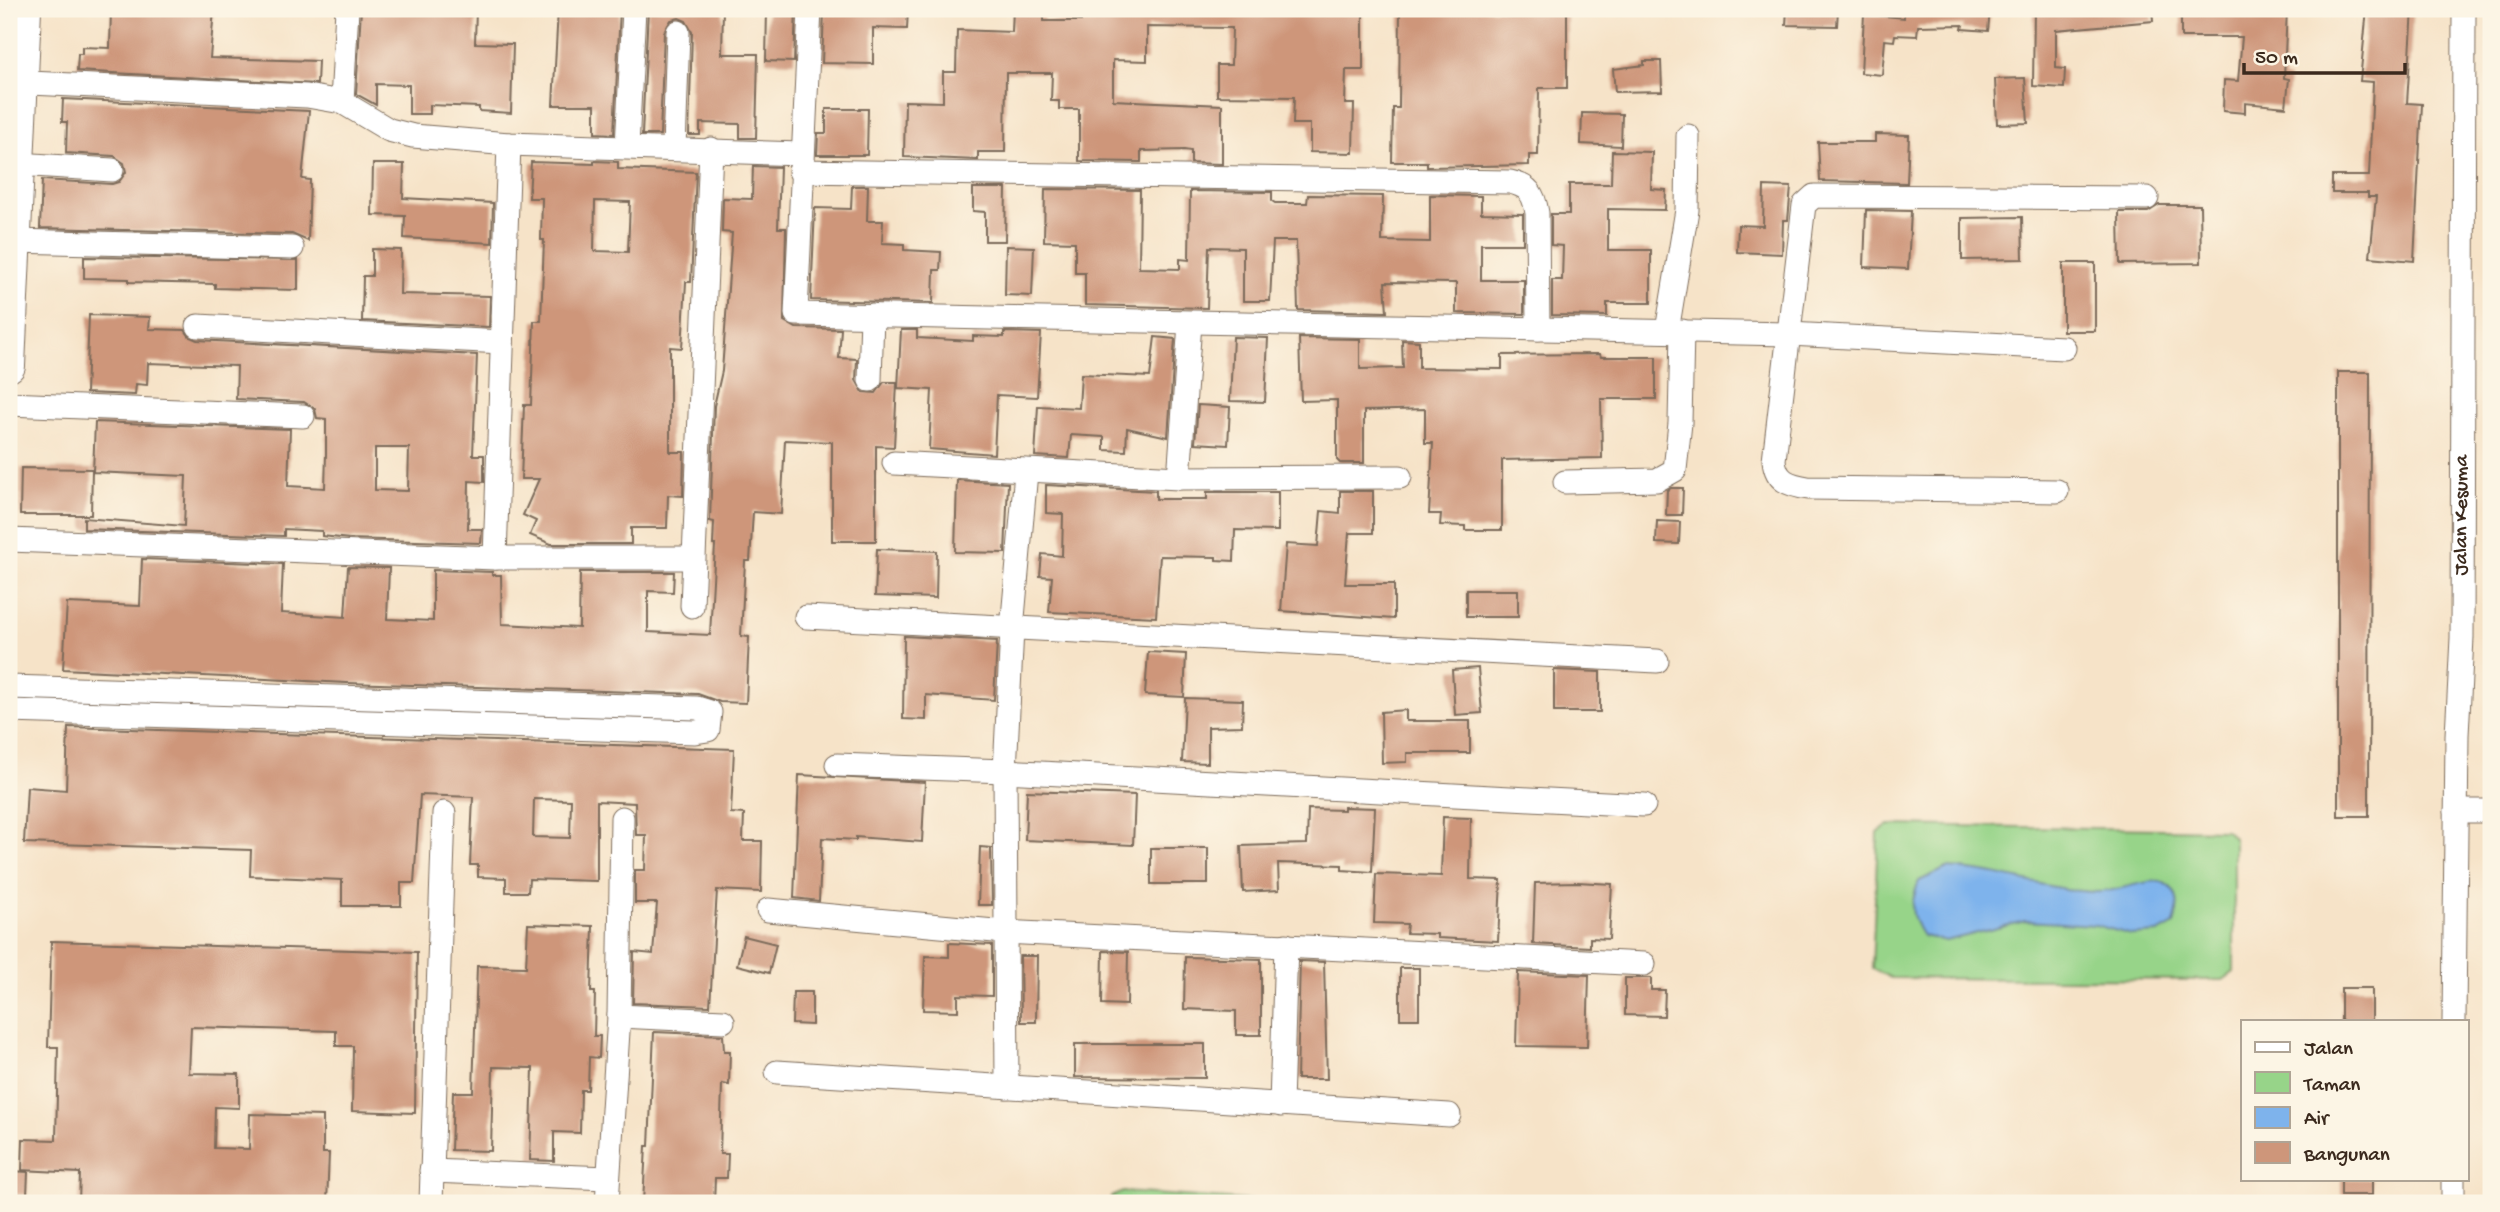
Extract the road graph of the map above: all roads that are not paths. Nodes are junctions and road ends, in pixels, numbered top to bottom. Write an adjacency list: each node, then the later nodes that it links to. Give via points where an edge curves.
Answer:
1 (25, 9): 7 (highway)
2 (347, 9): 8 (street)
3 (634, 9): 11 (street)
4 (810, 9): 14 (street)
5 (2465, 9): 51 (street, Jalan Kesuma, via 2462,638)
6 (678, 32): 12 (street)
7 (15, 82): 8 (street, via 281,93); 15 (highway)
8 (342, 102): 10 (street, via 402,135)
9 (1688, 136): 24 (street)
10 (509, 144): 11 (street); 26 (street)
11 (627, 147): 12 (street)
12 (674, 149): 13 (street)
13 (711, 149): 14 (street); 40 (street)
14 (800, 162): 20 (street, via 796,314); 23 (street, via 1510,182 1534,197)
15 (18, 164): 16 (street); 18 (highway)
16 (113, 170)
17 (2147, 198): 25 (street, via 1814,196 1801,215)
18 (15, 241): 19 (street); 28 (highway)
19 (292, 248)
20 (872, 315): 21 (street); 29 (street)
21 (1190, 323): 23 (street); 35 (street)
22 (198, 326): 26 (street)
23 (1538, 329): 24 (street)
24 (1690, 332): 25 (street); 36 (street, via 1675,470 1657,480)
25 (1789, 334): 27 (street); 37 (street, via 1774,460 1782,481 1808,488)
26 (502, 342): 39 (street)
27 (2064, 348)
28 (9, 366)
29 (870, 380)
30 (9, 404): 31 (street)
31 (303, 416)
32 (894, 463): 33 (street)
33 (1026, 472): 35 (street); 43 (street)
34 (1400, 477): 35 (street)
35 (1179, 478)
36 (1565, 482)
37 (2057, 491)
38 (9, 540): 39 (street)
39 (495, 558): 40 (street)
40 (692, 558): 41 (street)
41 (692, 606)
42 (806, 617): 43 (street)
43 (1012, 629): 44 (street); 49 (street)
44 (1657, 661)
45 (9, 687): 47 (street)
46 (9, 711): 47 (street)
47 (421, 711): 47 (street, via 703,708 710,712 711,725 695,732)
48 (836, 765): 49 (street)
49 (1005, 771): 50 (street); 56 (street)
50 (1644, 805)
51 (2456, 811): 52 (street); 60 (street, Jalan Kesuma)
52 (2491, 811)
53 (444, 813): 66 (street)
54 (622, 818): 59 (street)
55 (768, 910): 56 (street)
56 (1005, 932): 57 (street); 63 (street)
57 (1286, 945): 58 (street); 64 (street)
58 (1644, 964)
59 (619, 1016): 61 (street); 67 (street)
60 (2454, 1020)
61 (723, 1021)
62 (777, 1072): 63 (street)
63 (1007, 1087): 64 (street)
64 (1281, 1105): 65 (street)
65 (1449, 1115)
66 (431, 1171): 67 (street); 69 (street)
67 (608, 1178): 70 (street)
68 (2453, 1180): 71 (street)
69 (430, 1203)
70 (607, 1203)
71 (2453, 1203)

